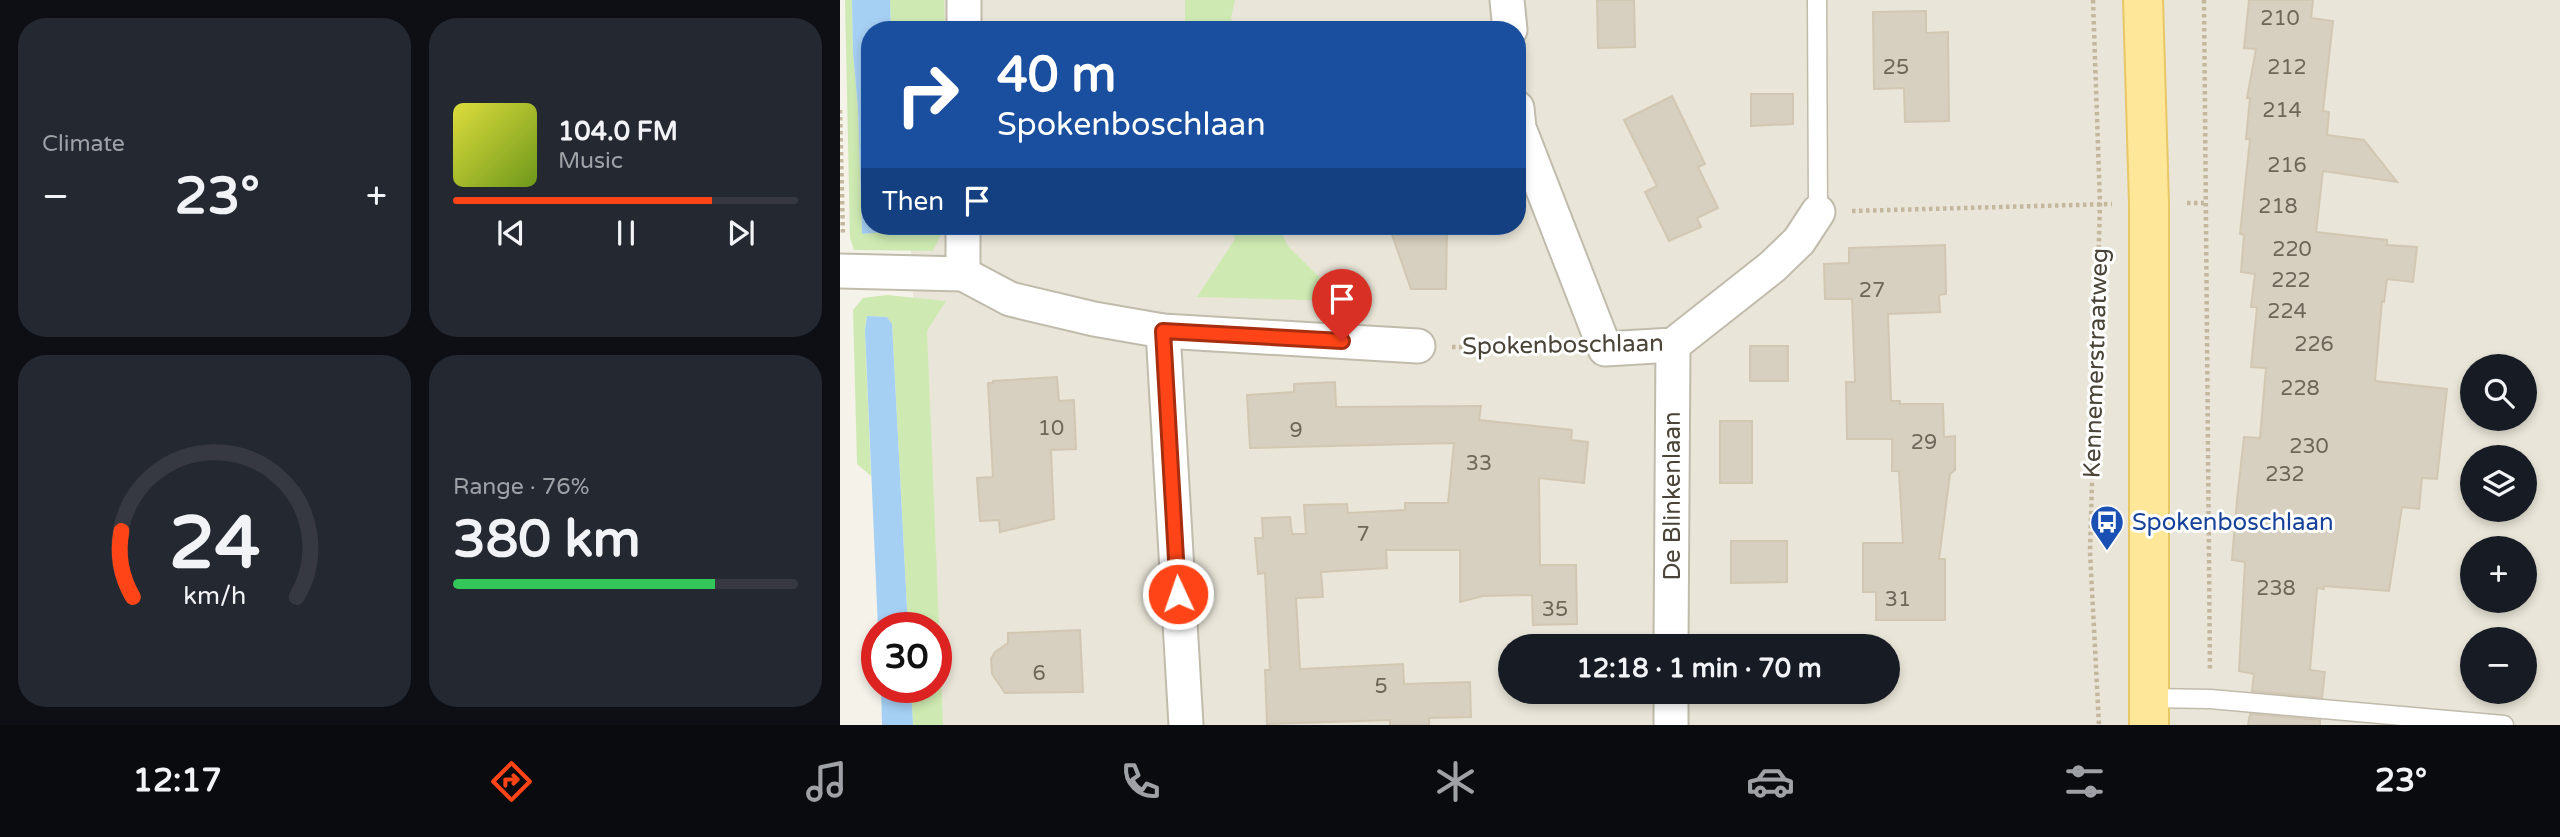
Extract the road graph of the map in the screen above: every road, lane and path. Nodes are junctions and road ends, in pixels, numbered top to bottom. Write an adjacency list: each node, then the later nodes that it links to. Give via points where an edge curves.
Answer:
1 (964, 0): 7 (street)
2 (1507, 0): 8 (street)
3 (1817, 0): 14 (lane)
4 (2093, 0): 12 (path, Kennemerstraatweg)
5 (2143, 0): 13 (main road, Kennemerstraatweg)
6 (2204, 0): 11 (path)
7 (964, 21)
8 (1509, 21)
9 (840, 110): 16 (path)
10 (1526, 146): 21 (street)
11 (2204, 203): 13 (path); 23 (path)
12 (2100, 204): 13 (path); 14 (path); 28 (path, Kennemerstraatweg, via 2090,552)
13 (2149, 204): 25 (main road, Kennemerstraatweg)
14 (1818, 212): 19 (street, Spokenboschlaan, via 1799,242 1772,267)
15 (964, 235): 17 (street)
16 (842, 271): 17 (street)
17 (964, 274): 18 (street, via 1010,299)
18 (1163, 331): 20 (street); 26 (street)
19 (1673, 345): 21 (street, Spokenboschlaan); 22 (street, De Blinkenlaan)
20 (1418, 346): 21 (path, Spokenboschlaan)
21 (1605, 349)
22 (1671, 634)
23 (2210, 699): 25 (lane); 29 (lane)
24 (1671, 704): 27 (street)
25 (2149, 712)
26 (1186, 725)
27 (1671, 725)
28 (2099, 725)
29 (2504, 725)

